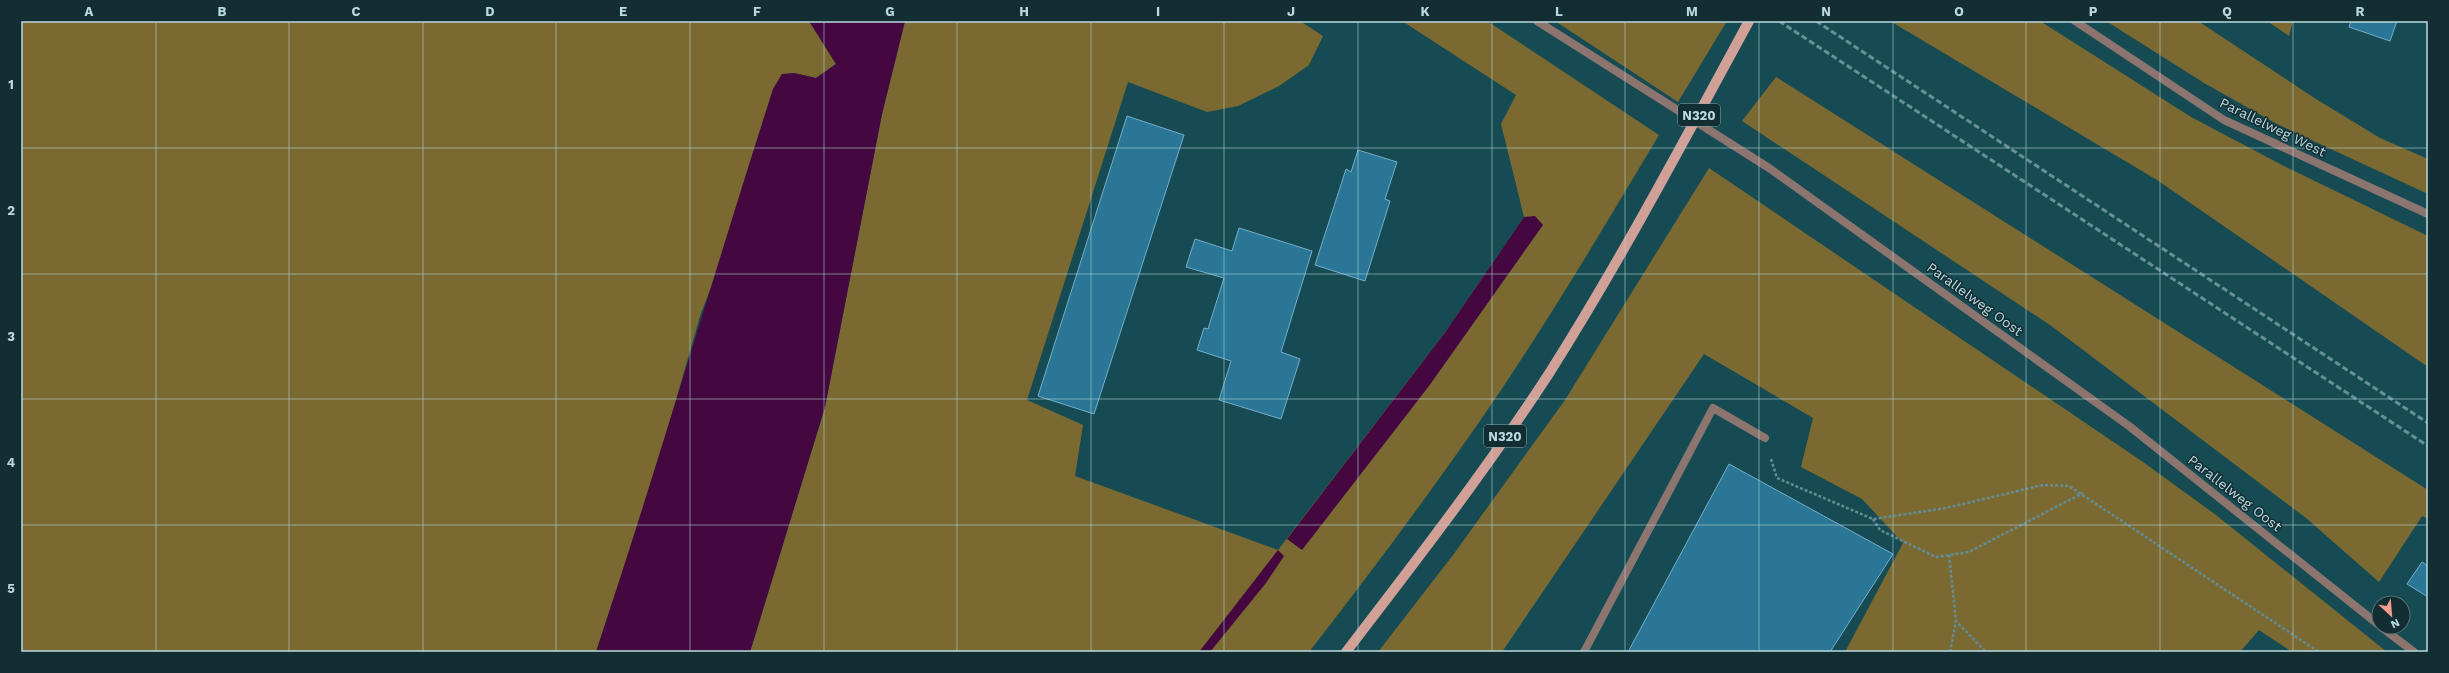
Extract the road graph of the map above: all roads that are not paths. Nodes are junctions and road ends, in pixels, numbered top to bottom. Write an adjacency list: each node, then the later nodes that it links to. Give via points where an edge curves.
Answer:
1 (1537, 21): 6 (street, Parallelweg Oost, via 1769,168 2128,426)
2 (1749, 21): 8 (main road, N320, via 1648,208 1550,372 1443,527)
3 (2075, 21): 4 (street, Parallelweg West, via 2224,120)
4 (2428, 214)
5 (1765, 438): 9 (street, via 1713,408)
6 (2371, 619)
7 (2392, 635): 10 (street)
8 (1346, 652)
9 (1584, 652)
10 (2414, 652)

